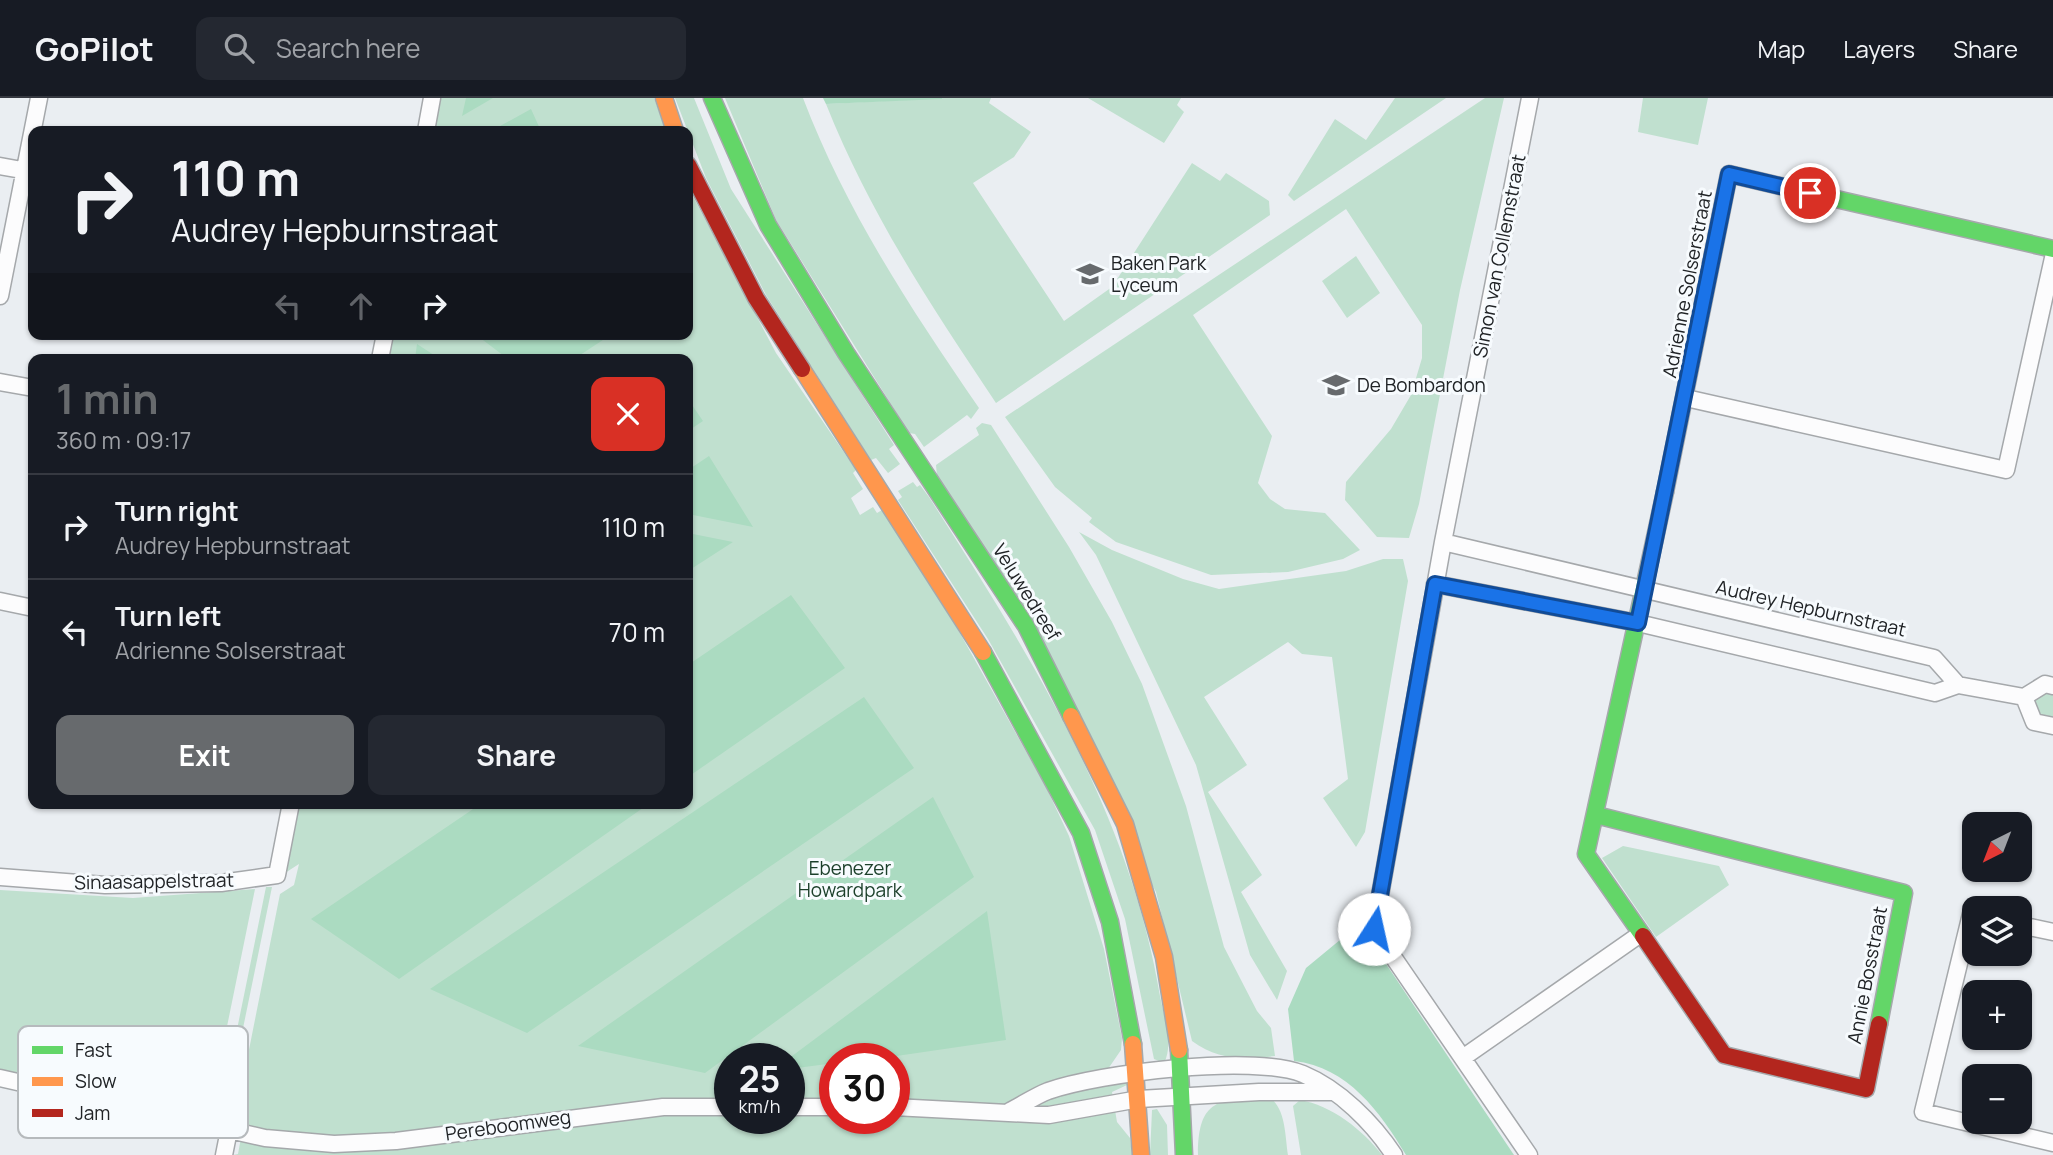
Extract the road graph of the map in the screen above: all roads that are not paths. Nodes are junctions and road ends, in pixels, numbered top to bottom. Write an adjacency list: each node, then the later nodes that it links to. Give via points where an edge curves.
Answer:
1 (39, 98): 6 (street)
2 (432, 98): 7 (street)
3 (664, 98): 8 (main road)
4 (712, 98): 37 (main road, Veluwedreef, via 768,225 1026,626 1125,824 1164,957)
5 (1530, 98): 19 (street, Simon van Collemstraat)
6 (35, 126)
7 (427, 126)
8 (673, 126)
9 (0, 166): 10 (street)
10 (28, 171)
11 (28, 175): 15 (street)
12 (693, 175): 38 (main road, via 756,298 972,632 1081,832 1110,922)
13 (2053, 249): 18 (main road, Adrienne Solserstraat, via 1729,174)
14 (2053, 258): 18 (street, Adrienne Solserstraat, via 2006,470)
15 (0, 296)
16 (0, 382): 17 (street)
17 (28, 387)
18 (1686, 398): 21 (main road, Adrienne Solserstraat)
19 (1443, 542): 20 (street, Simon van Collemstraat); 21 (street, Audrey Hepburnstraat)
20 (1435, 584): 24 (street); 36 (street, Simon van Collemstraat, via 1374,929)
21 (1644, 590): 24 (main road); 25 (street, Audrey Hepburnstraat, via 1934,658)
22 (0, 601): 23 (street)
23 (28, 607)
24 (1638, 623): 25 (street, via 1935,693); 30 (main road, Annie Bosstraat)
25 (1958, 685): 27 (street)
26 (2053, 686): 27 (street, via 2045,684)
27 (2024, 697): 28 (street, via 2034,722)
28 (2053, 726)
29 (290, 809): 31 (street, Sinaasappelstraat, via 277,875 221,883 105,884)
30 (1595, 816): 34 (main road, Annie Bosstraat, via 1586,854); 34 (main road, Annie Bosstraat, via 1904,893 1866,1089 1724,1055)
31 (0, 877)
32 (2032, 928): 33 (street)
33 (2053, 932)
34 (1639, 935): 36 (street)
35 (1962, 948): 48 (street, via 1923,1112)
36 (1464, 1057): 52 (street, Simon van Collemstraat)
37 (1182, 1068): 38 (street); 41 (street, via 1222,1064 1283,1068); 42 (main road, Veluwedreef)
38 (1137, 1073): 43 (main road); 46 (street, via 1047,1091)
39 (0, 1078): 40 (street, Pereboomweg)
40 (18, 1082)
41 (1330, 1091): 42 (street); 51 (street, via 1359,1112)
42 (1184, 1096): 43 (street); 50 (main road, Veluwedreef)
43 (1139, 1099): 46 (street, via 1049,1115); 49 (main road)
44 (714, 1107): 47 (street, Pereboomweg, via 663,1107 347,1144)
45 (910, 1108): 46 (street)
46 (1008, 1112)
47 (248, 1134)
48 (2053, 1143)
49 (1141, 1155)
50 (1184, 1155)
51 (1394, 1155)
52 (1529, 1155)

